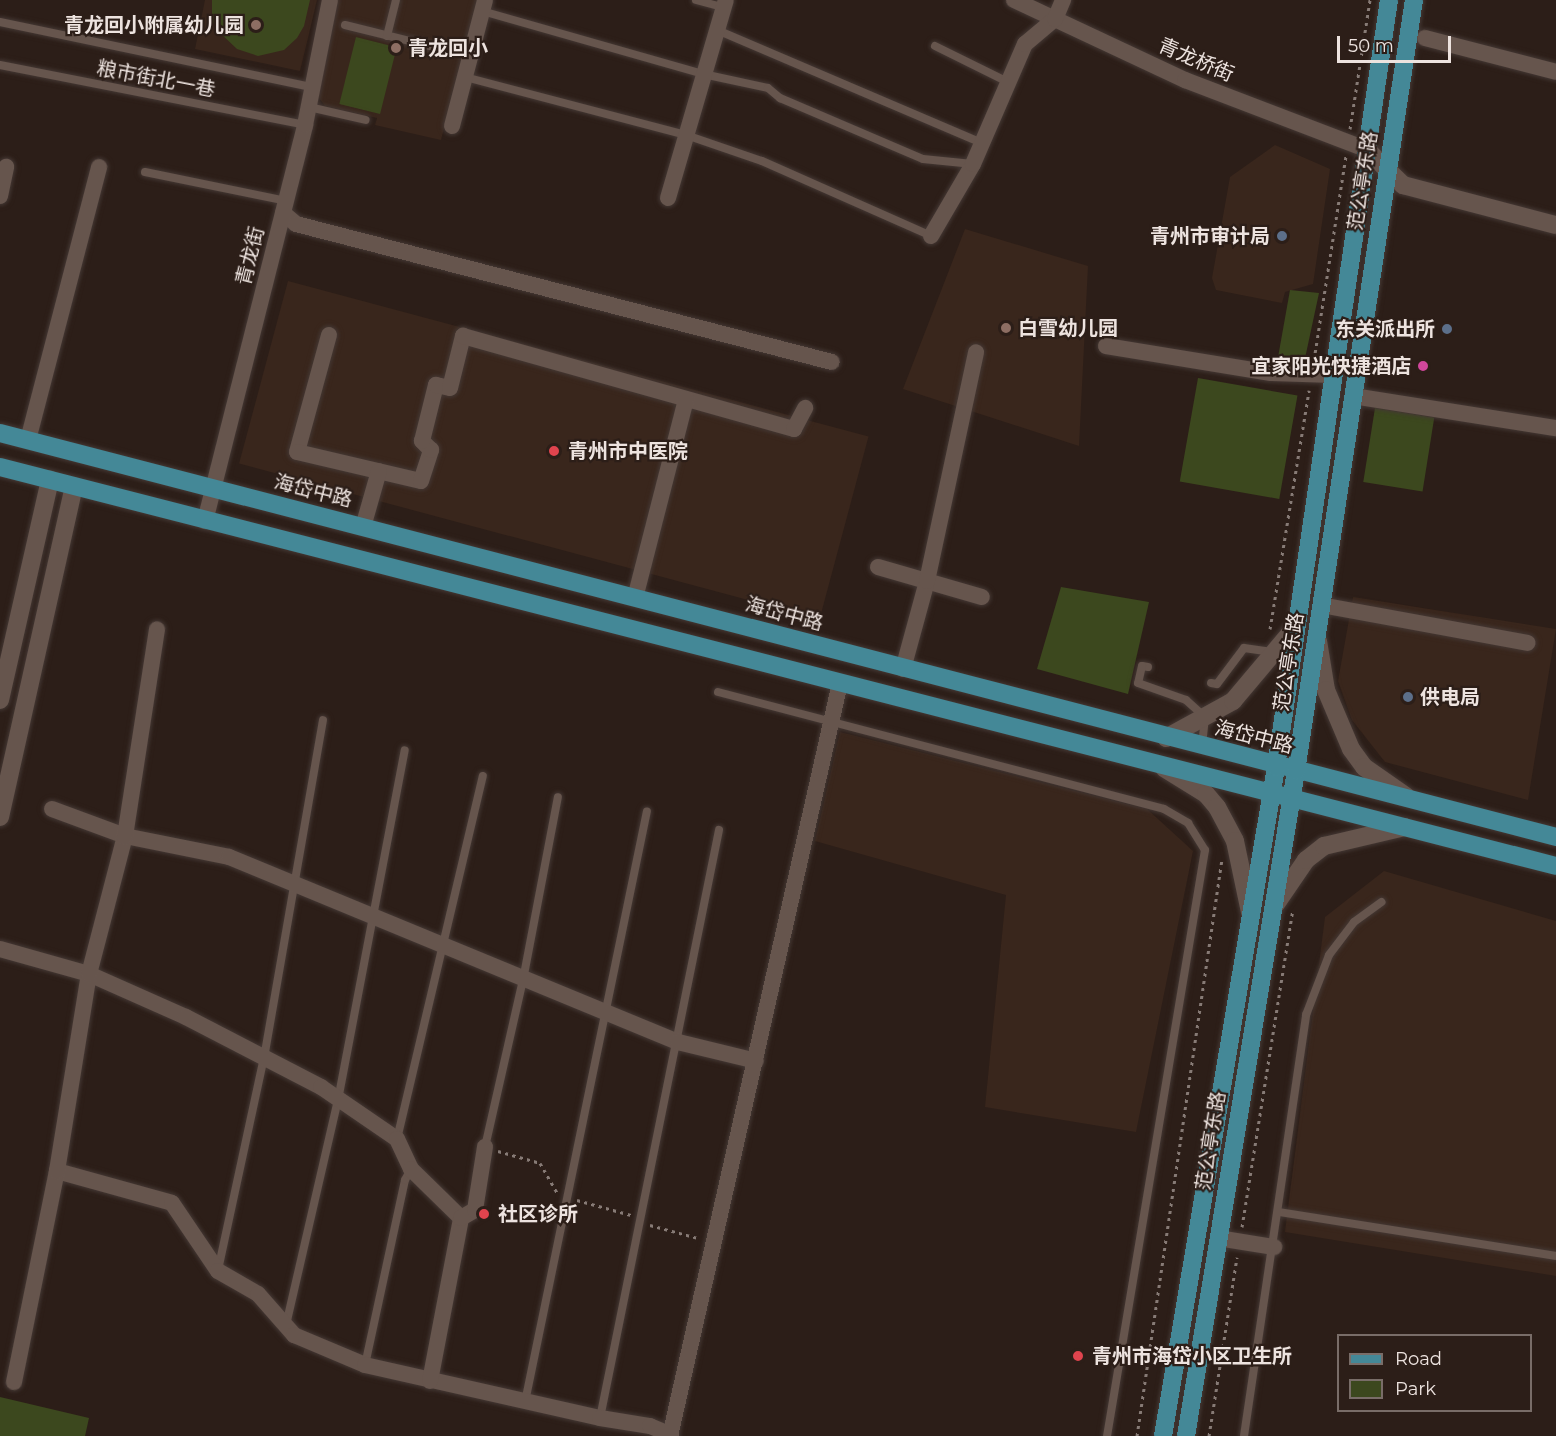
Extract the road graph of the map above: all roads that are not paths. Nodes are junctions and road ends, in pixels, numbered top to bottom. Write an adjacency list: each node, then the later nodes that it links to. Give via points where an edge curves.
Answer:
1 (330, 0): 23 (street, 青龙街)
2 (396, 0): 14 (lane)
3 (696, 0): 8 (lane)
4 (1014, 0): 10 (street, 青龙桥街)
5 (1063, 0): 10 (street)
6 (1389, 0): 30 (main road, 范公亭东路)
7 (1414, 0): 34 (main road, 范公亭东路)
8 (725, 4): 13 (street)
9 (484, 6): 20 (lane); 21 (street)
10 (1055, 19): 22 (street, via 1025,44); 30 (street, 青龙桥街, via 1185,80)
11 (0, 22): 23 (lane)
12 (345, 25): 14 (lane)
13 (717, 30): 20 (street); 29 (lane)
14 (387, 36): 16 (lane)
15 (1425, 38): 19 (street)
16 (430, 46)
17 (935, 46): 22 (lane)
18 (0, 65): 26 (lane, 粮市街北一巷)
19 (1556, 72)
20 (703, 74): 28 (street); 31 (lane, via 768,88 780,98 923,159)
21 (465, 77): 27 (street); 28 (lane)
22 (1008, 82): 29 (street)
23 (312, 87): 24 (street, 青龙街)
24 (309, 107): 25 (lane); 26 (street, 青龙街)
25 (366, 120)
26 (305, 125): 38 (street, 青龙街)
27 (452, 126)
28 (686, 135): 37 (street); 40 (lane, via 762,161)
29 (980, 142): 31 (street)
30 (1366, 149): 34 (street); 45 (main road, 范公亭东路)
31 (973, 164): 40 (street)
32 (6, 167): 36 (street)
33 (99, 167): 51 (street)
34 (1388, 170): 39 (street, via 1403,185); 46 (main road, 范公亭东路)
35 (146, 172): 38 (lane)
36 (0, 196)
37 (668, 198)
38 (285, 207): 44 (street, via 296,224); 56 (street, 青龙街)
39 (1556, 225)
40 (931, 236)
41 (329, 335): 53 (street, via 297,452)
42 (1106, 346): 45 (street, via 1271,374)
43 (976, 352): 60 (street)
44 (832, 362)
45 (1333, 375): 67 (main road, 范公亭东路, via 1297,625)
46 (1353, 396): 49 (street); 63 (main road, 范公亭东路)
47 (686, 399): 48 (street, via 794,429); 53 (street, via 463,336 450,388 436,385 422,441 431,450 421,481); 62 (street)
48 (805, 408)
49 (1556, 428)
50 (0, 433): 51 (main road, 海岱中路)
51 (28, 440): 56 (main road, 海岱中路)
52 (0, 467): 54 (main road)
53 (378, 471): 58 (street)
54 (50, 480): 55 (main road); 73 (street)
55 (74, 486): 57 (main road); 89 (street)
56 (213, 488): 57 (street, 青龙街); 58 (main road, 海岱中路)
57 (205, 521): 70 (main road)
58 (363, 527): 62 (main road, 海岱中路)
59 (878, 567): 60 (street)
60 (927, 581): 61 (street); 69 (street)
61 (982, 597)
62 (635, 598): 69 (main road, 海岱中路)
63 (1321, 605): 65 (main road, 范公亭东路); 66 (street)
64 (157, 629): 92 (street)
65 (1317, 630): 81 (main road, 范公亭东路); 86 (street, via 1326,690 1347,741 1364,766)
66 (1528, 643)
67 (1278, 652): 71 (lane, via 1244,648 1217,684); 74 (street, via 1246,689); 80 (main road, 范公亭东路)
68 (1148, 668): 74 (lane, via 1142,666 1138,683 1186,700)
69 (903, 669): 76 (main road, 海岱中路)
70 (840, 683): 79 (main road); 107 (street)
71 (1211, 683)
72 (718, 692): 126 (lane, via 1164,809 1188,823 1205,850)
73 (0, 700)
74 (1206, 717): 76 (street); 77 (lane)
75 (323, 720): 95 (lane)
76 (1166, 738): 77 (main road, 海岱中路)
77 (1202, 747): 80 (main road, 海岱中路)
78 (405, 750): 99 (lane)
79 (1160, 765): 83 (main road); 98 (street, via 1206,794 1227,825 1235,841)
80 (1275, 766): 81 (main road, 海岱中路); 83 (main road, 范公亭东路)
81 (1296, 771): 85 (main road, 范公亭东路); 86 (main road, 海岱中路)
82 (483, 776): 100 (lane)
83 (1270, 794): 85 (main road); 98 (main road, 范公亭东路)
84 (558, 797): 103 (lane)
85 (1291, 799): 90 (main road); 97 (main road, 范公亭东路)
86 (1413, 801): 93 (main road, 海岱中路)
87 (52, 809): 92 (street)
88 (647, 811): 104 (lane)
89 (0, 818)
90 (1406, 827): 94 (main road); 97 (street, via 1324,846 1287,882)
91 (720, 830): 105 (lane)
92 (125, 836): 95 (street, via 229,857); 102 (street)
93 (1556, 837)
94 (1556, 866)
95 (292, 884): 99 (street); 106 (lane)
96 (1382, 902): 113 (lane, via 1354,922 1329,955 1306,1015)
97 (1272, 911): 115 (main road, 范公亭东路)
98 (1250, 912): 127 (main road, 范公亭东路)
99 (374, 919): 100 (street); 108 (lane)
100 (444, 947): 103 (street); 109 (lane)
101 (0, 950): 102 (street)
102 (89, 974): 106 (street); 112 (street)
103 (523, 980): 104 (street); 110 (lane)
104 (605, 1013): 105 (street); 123 (lane)
105 (678, 1042): 107 (street); 124 (lane)
106 (264, 1058): 108 (street); 118 (lane)
107 (756, 1061): 125 (street)
108 (338, 1100): 109 (street); 119 (lane)
109 (397, 1139): 111 (street)
110 (485, 1148): 114 (street, via 475,1210)
111 (411, 1169): 114 (street); 120 (lane, via 405,1180)
112 (57, 1171): 118 (street, via 172,1203); 122 (street)
113 (1279, 1212): 116 (lane); 117 (lane)
114 (461, 1218): 121 (street)
115 (1218, 1238): 116 (street); 128 (main road, 范公亭东路)
116 (1274, 1247): 129 (lane)
117 (1556, 1256)
118 (218, 1271): 119 (street, via 258,1294)
119 (285, 1325): 120 (street, via 294,1335)
120 (365, 1365): 121 (street)
121 (430, 1381): 123 (street)
122 (14, 1382)
123 (525, 1402): 124 (street)
124 (600, 1418): 125 (street, via 650,1426)
125 (670, 1435)
126 (1107, 1436)
127 (1163, 1436)
128 (1186, 1436)
129 (1244, 1436)

